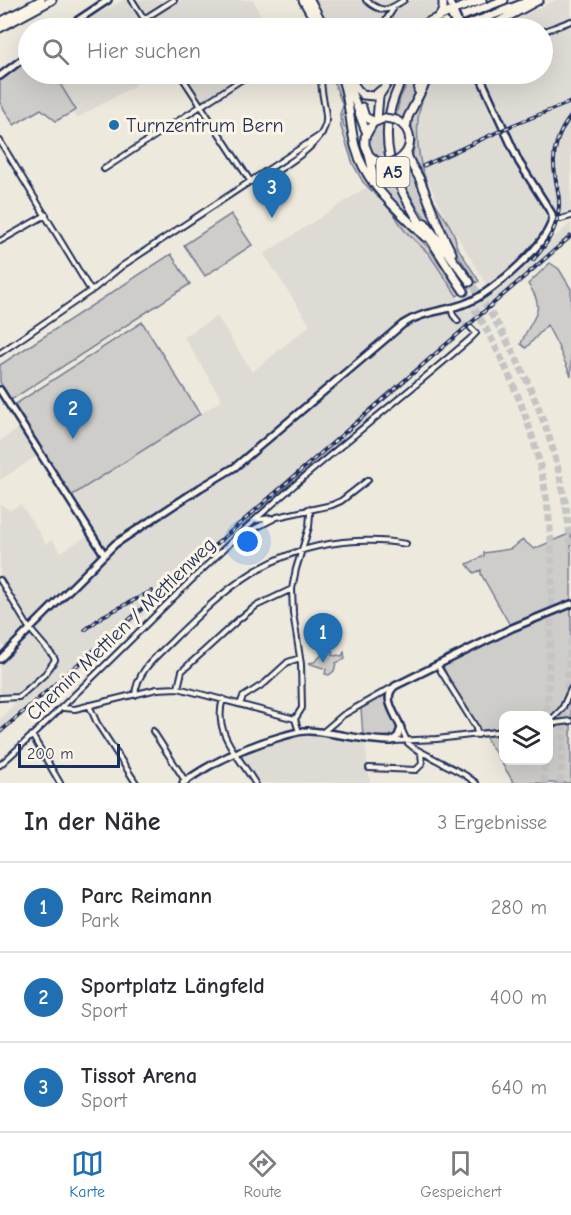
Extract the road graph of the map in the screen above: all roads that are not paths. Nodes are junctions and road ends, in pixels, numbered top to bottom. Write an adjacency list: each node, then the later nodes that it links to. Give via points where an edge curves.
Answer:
1 (41, 0): 37 (highway)
2 (52, 0): 23 (highway)
3 (108, 0): 24 (main road)
4 (132, 0): 25 (street)
5 (174, 0): 26 (street)
6 (303, 0): 18 (highway)
7 (310, 0): 18 (highway)
8 (366, 0): 17 (street, via 380,9)
9 (404, 0): 17 (street)
10 (443, 0): 20 (main road); 21 (highway, via 443,11)
11 (449, 0): 20 (main road)
12 (482, 0): 20 (highway)
13 (504, 0): 31 (highway)
14 (520, 0): 32 (highway)
15 (532, 0): 19 (highway)
16 (539, 0): 35 (highway)
17 (397, 5): 29 (street)
18 (313, 12): 27 (highway); 28 (highway)
19 (501, 12): 33 (highway); 34 (highway)
20 (452, 13): 21 (highway); 30 (main road, bridge)
21 (438, 17)
22 (18, 18): 38 (highway)
23 (19, 18)
24 (81, 18)
25 (143, 18)
26 (146, 18)
27 (315, 18)
28 (318, 18)
29 (388, 18)
30 (454, 18)
31 (458, 18)
32 (476, 18)
33 (485, 18)
34 (489, 18)
35 (506, 18)
36 (571, 21): 39 (street)
37 (0, 22)
38 (0, 28)
39 (553, 28)
40 (18, 62): 41 (main road)
41 (0, 76)
42 (187, 84): 56 (street)
43 (234, 84): 56 (street)
44 (322, 84): 61 (street, via 327,124)
45 (344, 84): 68 (highway, via 359,159)
46 (347, 84): 60 (highway)
47 (353, 84): 58 (highway, via 364,115)
48 (354, 84): 55 (highway, via 365,96 374,96)
49 (386, 84): 55 (highway)
50 (401, 84): 73 (highway, A5, via 390,114 390,161 402,195)
51 (403, 84): 63 (highway, A5, via 392,125 396,170 413,206 471,284 442,235)
52 (419, 84): 57 (highway)
53 (425, 84): 57 (highway)
54 (485, 84): 71 (main road, via 519,162)
55 (383, 88): 58 (highway, via 378,101)
56 (201, 105): 65 (street); 67 (street)
57 (413, 106): 59 (highway)
58 (379, 120): 59 (highway, bridge, via 396,120); 60 (highway)
59 (406, 128): 63 (highway, via 410,141)
60 (366, 131): 64 (highway, via 364,145)
61 (322, 134): 66 (street, via 314,145); 67 (street)
62 (0, 141): 69 (street)
63 (407, 152): 64 (highway, bridge, via 387,164)
64 (369, 155): 68 (highway, via 372,176)
65 (104, 169)
66 (263, 180)
67 (251, 182): 74 (street, via 122,266)
68 (384, 197): 73 (highway, via 426,237)
69 (46, 215): 72 (street); 74 (street)
70 (571, 216): 71 (street)
71 (553, 219): 76 (main road, via 542,242 528,257 480,297)
72 (0, 241)
73 (443, 260): 75 (highway, A5)
74 (92, 291): 79 (street)
75 (464, 291)
76 (451, 307): 77 (street); 90 (main road, via 425,313 403,324 235,467)
77 (458, 321)
78 (471, 328): 83 (street, Chemin Mettlen / Mettlenweg, via 476,333 470,339)
79 (0, 353)
80 (0, 390): 90 (main road)
81 (368, 480): 82 (street, via 341,501)
82 (308, 509): 84 (street); 89 (street, via 309,527)
83 (265, 511): 85 (street); 86 (street, Chemin Mettlen / Mettlenweg)
84 (277, 517): 85 (street); 87 (street)
85 (271, 518): 86 (street)
86 (255, 520): 87 (street, Chemin Mettlen / Mettlenweg)
87 (236, 539): 104 (street, Chemin Mettlen / Mettlenweg)
88 (406, 544): 89 (street, via 375,540)
89 (302, 549): 92 (street); 101 (street, via 263,566 205,609 144,670)
90 (104, 554): 94 (main road)
91 (0, 580): 94 (street)
92 (292, 589): 95 (street); 98 (street, via 256,606 238,620 182,671)
93 (571, 604): 97 (main road)
94 (29, 628): 96 (main road); 102 (street, via 54,662 17,698)
95 (300, 658): 105 (street, via 288,662 243,697); 109 (street, via 302,708)
96 (0, 659)
97 (437, 665): 99 (main road); 119 (street)
98 (178, 688): 101 (street); 103 (street)
99 (391, 688): 113 (main road, via 388,699); 117 (street, via 344,715)
100 (571, 688): 110 (street)
101 (135, 695): 106 (street)
102 (0, 699)
103 (223, 699): 105 (street); 123 (street, via 221,726)
104 (69, 701): 107 (street); 108 (street, Chemin Mettlen / Mettlenweg)
105 (240, 704): 109 (street)
106 (89, 705): 107 (street); 128 (street)
107 (81, 707): 108 (street)
108 (63, 708): 118 (street, Chemin Mettlen / Mettlenweg)
109 (295, 719): 115 (street)
110 (553, 719)
111 (571, 721): 112 (street)
112 (553, 723)
113 (401, 728): 120 (main road); 121 (street)
114 (153, 731): 126 (street)
115 (299, 732): 117 (main road); 123 (main road)
116 (499, 732): 119 (street)
117 (322, 733): 120 (main road)
118 (32, 735): 124 (street, Chemin Mettlen / Mettlenweg); 127 (street)
119 (478, 735): 121 (street)
120 (392, 741): 121 (street)
121 (407, 741): 122 (street)
122 (421, 752): 125 (street, via 422,764 416,770); 130 (street)
123 (234, 753): 126 (main road, via 206,766); 129 (street)
124 (0, 765)
125 (369, 768)
126 (185, 782)
127 (60, 783)
128 (136, 783)
129 (255, 783)
130 (476, 783)

